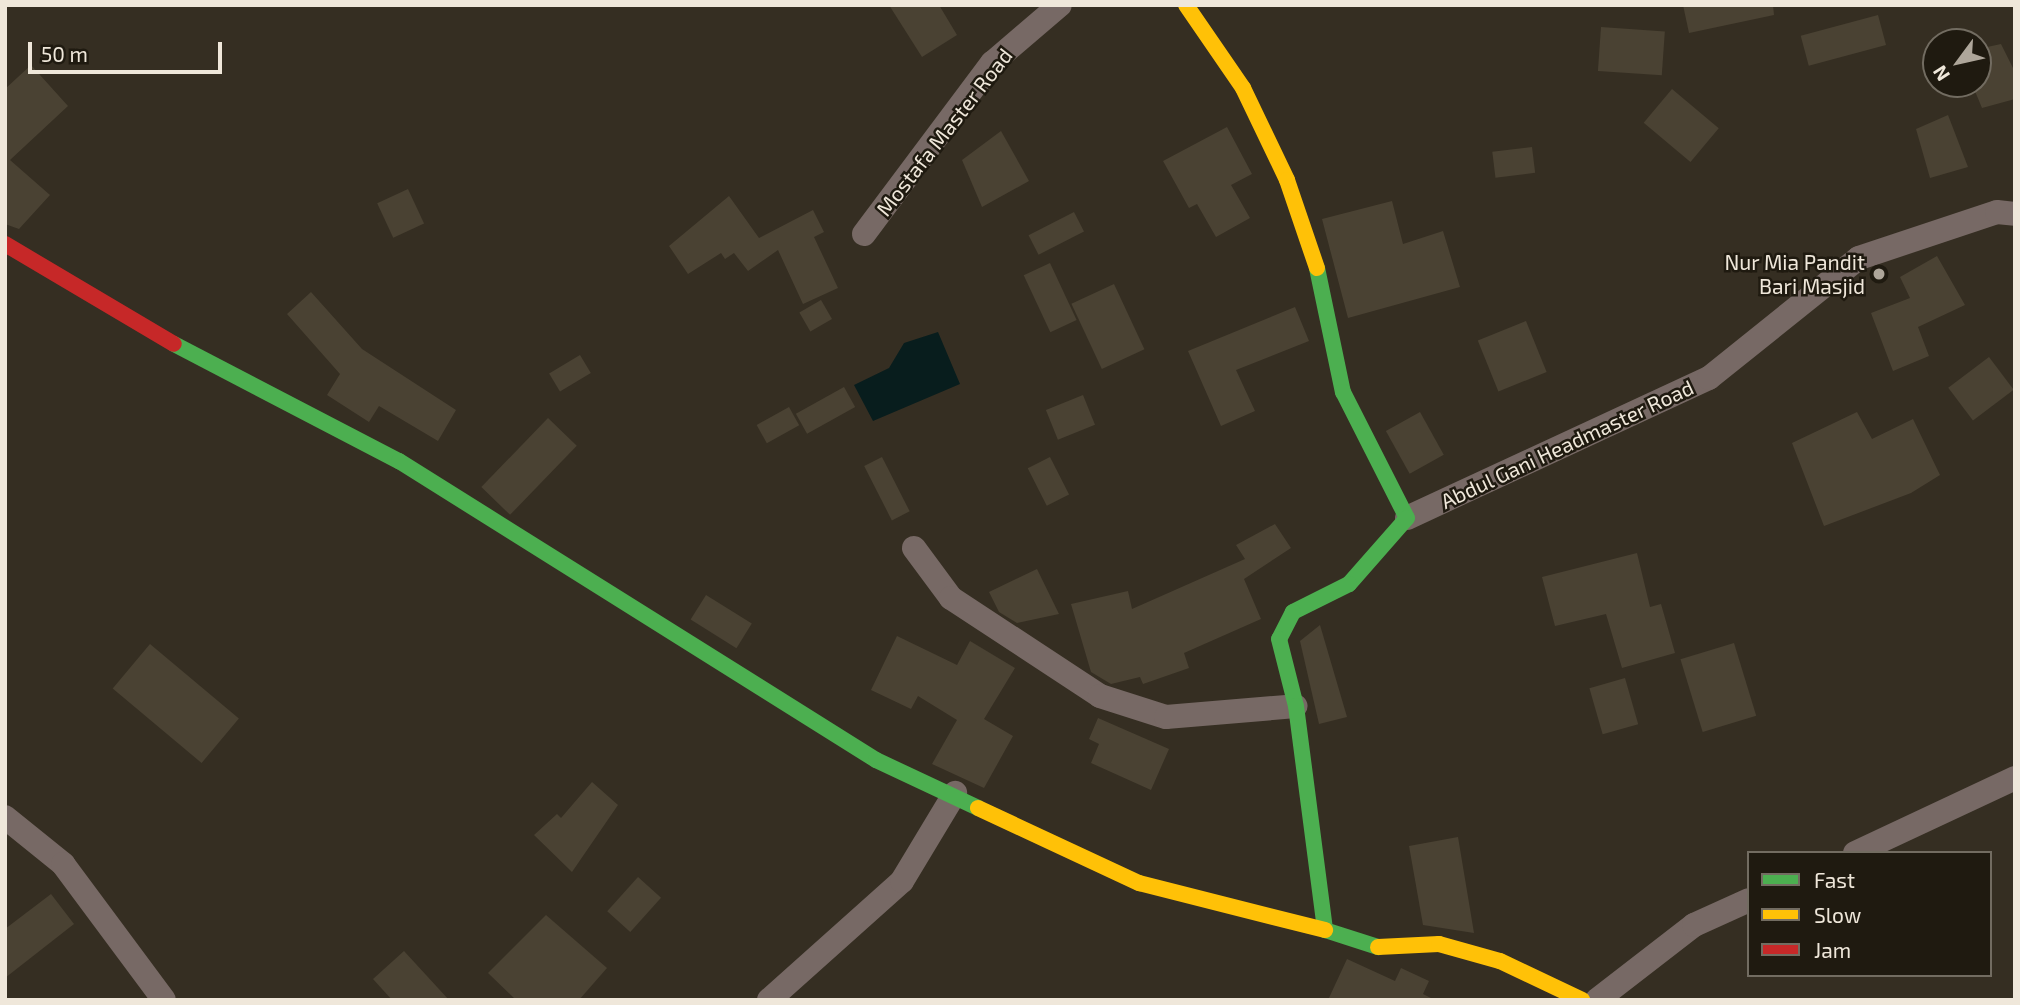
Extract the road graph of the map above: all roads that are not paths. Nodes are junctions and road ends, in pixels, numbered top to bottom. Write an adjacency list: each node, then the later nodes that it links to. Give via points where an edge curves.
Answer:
1 (1060, 5): 4 (street, Mostafa Master Road, via 992,63)
2 (1186, 5): 6 (street, via 1243,88 1287,180 1330,329 1343,392)
3 (2015, 214): 6 (street, Abdul Gani Headmaster Road, via 1997,212 1858,258 1709,378)
4 (864, 234)
5 (5, 244): 10 (street, via 235,380 400,461 876,760)
6 (1407, 518): 8 (street, via 1384,551 1349,584 1293,612 1279,639)
7 (914, 548): 8 (street, via 951,598 1100,696 1166,717)
8 (1296, 706): 14 (street)
9 (2015, 778): 12 (street)
10 (952, 798): 14 (street, via 1139,883); 16 (street, via 902,881)
11 (5, 817): 15 (street, via 63,864)
12 (1859, 851)
13 (1747, 901): 18 (street, via 1694,925)
14 (1325, 930): 17 (street, via 1375,947 1439,944 1500,961)
15 (164, 1000)
16 (769, 1000)
17 (1582, 1000)
18 (1597, 1000)

